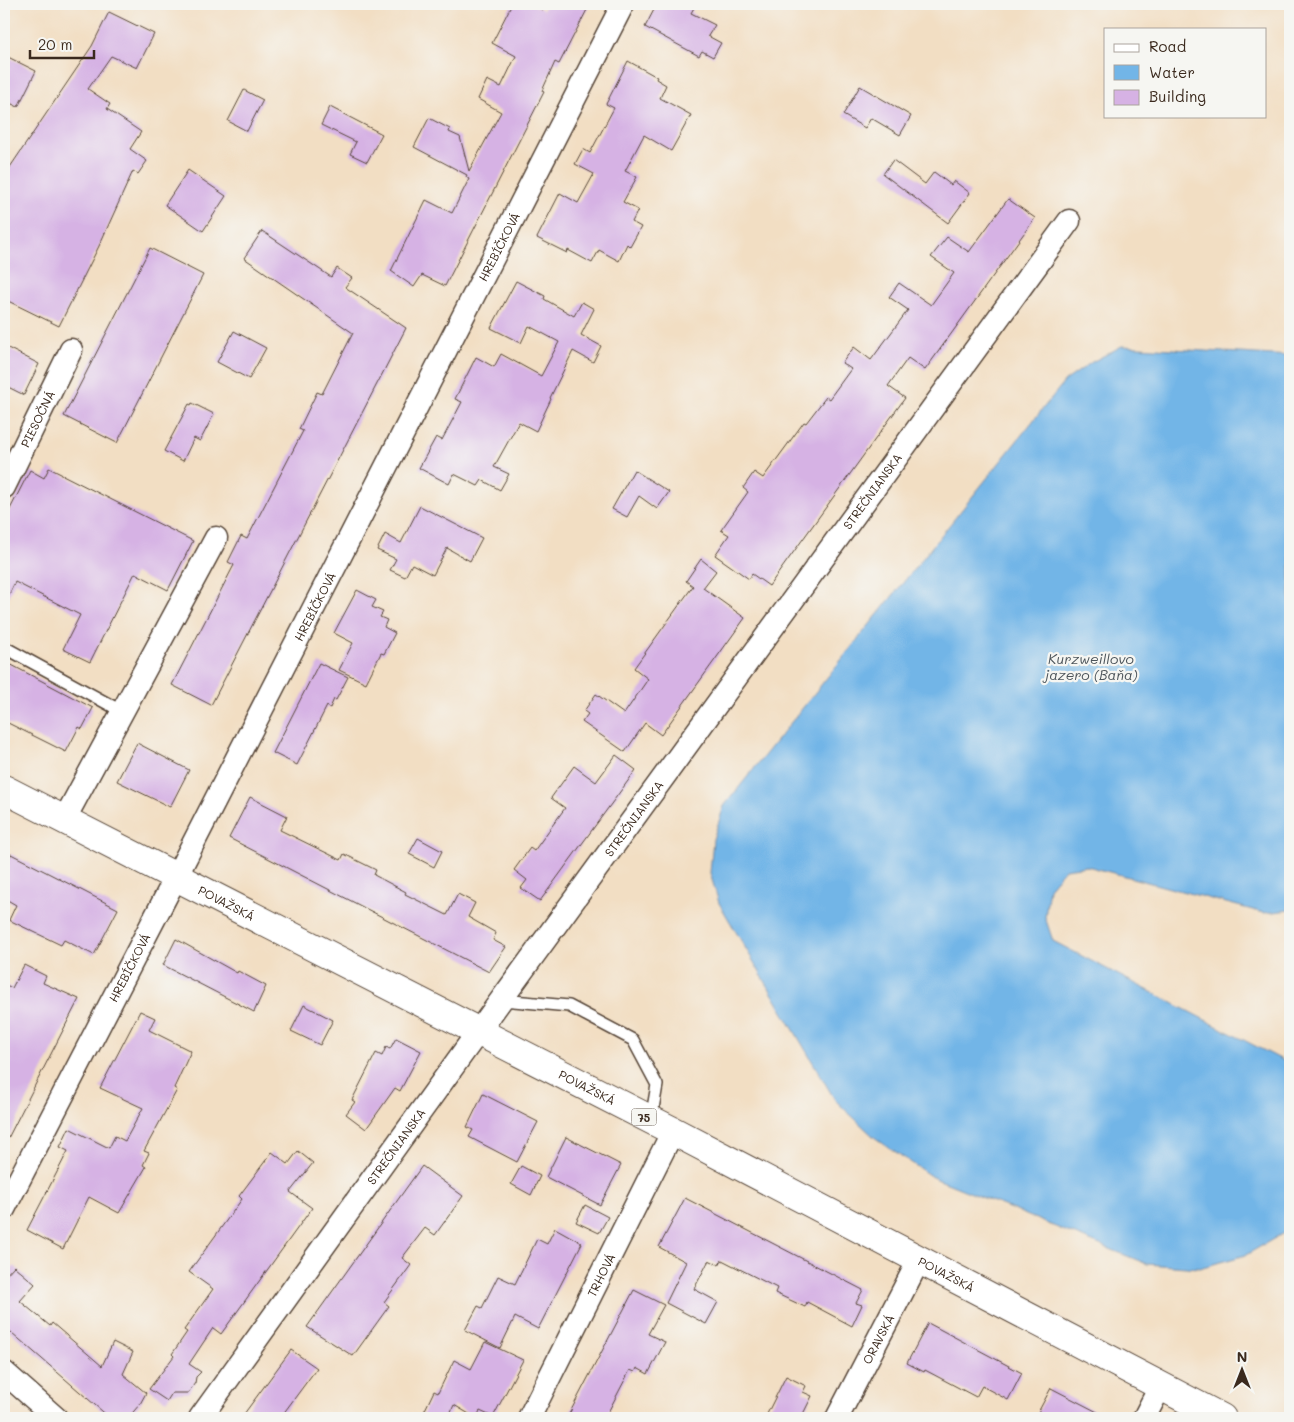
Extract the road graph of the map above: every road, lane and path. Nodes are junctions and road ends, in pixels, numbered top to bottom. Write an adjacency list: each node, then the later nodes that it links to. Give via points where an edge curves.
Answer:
1 (623, 4): 10 (street, HREBÍČKOVÁ)
2 (1069, 221): 11 (street, STREČNIANSKA)
3 (71, 350): 4 (street, PIESOČNÁ)
4 (4, 487)
5 (216, 538): 7 (street)
6 (4, 647): 7 (lane)
7 (123, 712): 9 (street)
8 (4, 788): 9 (main road, POVAŽSKÁ / 75)
9 (64, 820): 10 (main road, POVAŽSKÁ / 75)
10 (176, 878): 12 (main road, POVAŽSKÁ / 75); 14 (street, HREBÍČKOVÁ)
11 (501, 1000): 12 (street, STREČNIANSKA); 13 (lane, via 569,1006 633,1040 657,1085)
12 (478, 1032): 13 (main road, POVAŽSKÁ / 75); 19 (street, STREČNIANSKA)
13 (662, 1126): 15 (main road, POVAŽSKÁ / 75); 20 (street, TRHOVÁ)
14 (4, 1209)
15 (919, 1260): 17 (main road, POVAŽSKÁ / 75); 21 (street, ORAVSKÁ)
16 (4, 1372): 18 (street)
17 (1160, 1387): 22 (street); 23 (main road, POVAŽSKÁ / 75)
18 (56, 1418)
19 (200, 1418)
20 (529, 1418)
21 (838, 1418)
22 (1144, 1418)
23 (1222, 1418)

